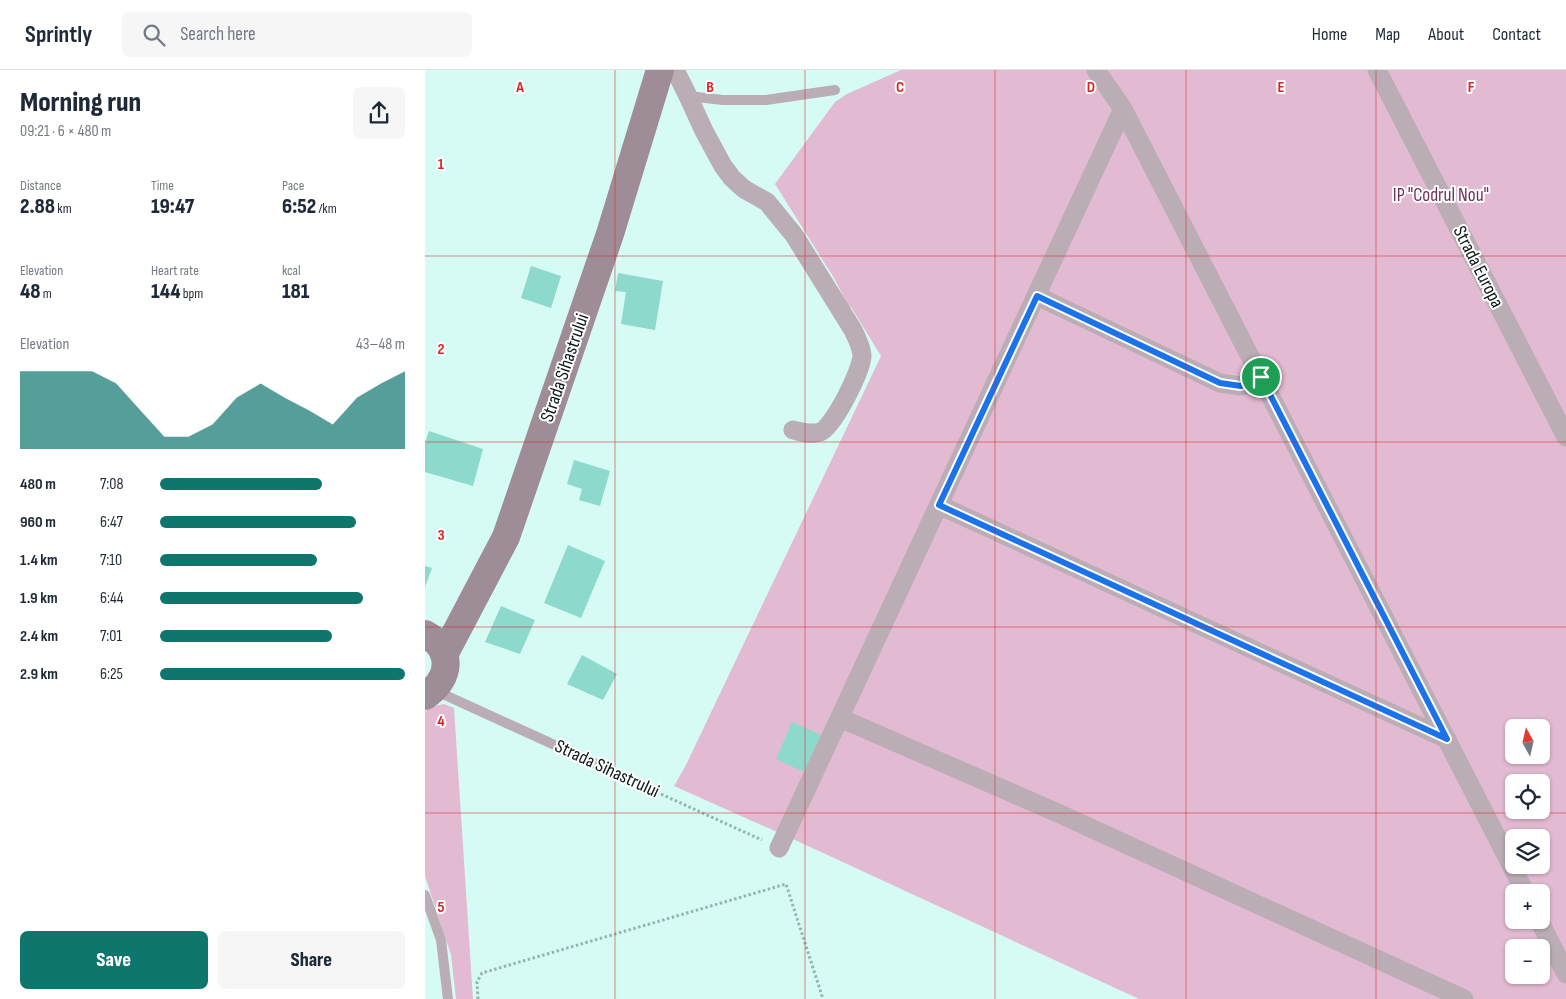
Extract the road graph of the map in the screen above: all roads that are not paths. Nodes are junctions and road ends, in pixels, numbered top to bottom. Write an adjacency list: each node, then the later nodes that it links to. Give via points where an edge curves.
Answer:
1 (659, 70): 14 (street, Strada Sihastrului, via 610,234 506,537)
2 (675, 70): 6 (street)
3 (1096, 70): 7 (street)
4 (1377, 70): 11 (street, Strada Europa)
5 (835, 90): 6 (lane, via 766,100)
6 (689, 96): 10 (street, via 723,166 744,189 767,202 794,235 859,343 861,363 828,428 810,433)
7 (1123, 109): 8 (street); 9 (street)
8 (1037, 296): 9 (street, via 1220,383 1241,386); 12 (street)
9 (1261, 377): 17 (street)
10 (793, 430)
11 (1566, 437)
12 (939, 505): 16 (street); 17 (street)
13 (425, 634): 14 (street, via 439,645)
14 (444, 655): 15 (street, Strada Sihastrului, via 444,674)
15 (430, 693): 18 (lane, Strada Sihastrului)
16 (840, 718): 19 (street); 25 (street)
17 (1447, 739): 20 (street)
18 (640, 784)
19 (779, 848)
20 (1521, 884)
21 (425, 895): 24 (lane, via 441,940)
22 (1544, 929): 23 (street)
23 (1566, 974)
24 (448, 999)
25 (1464, 999)

